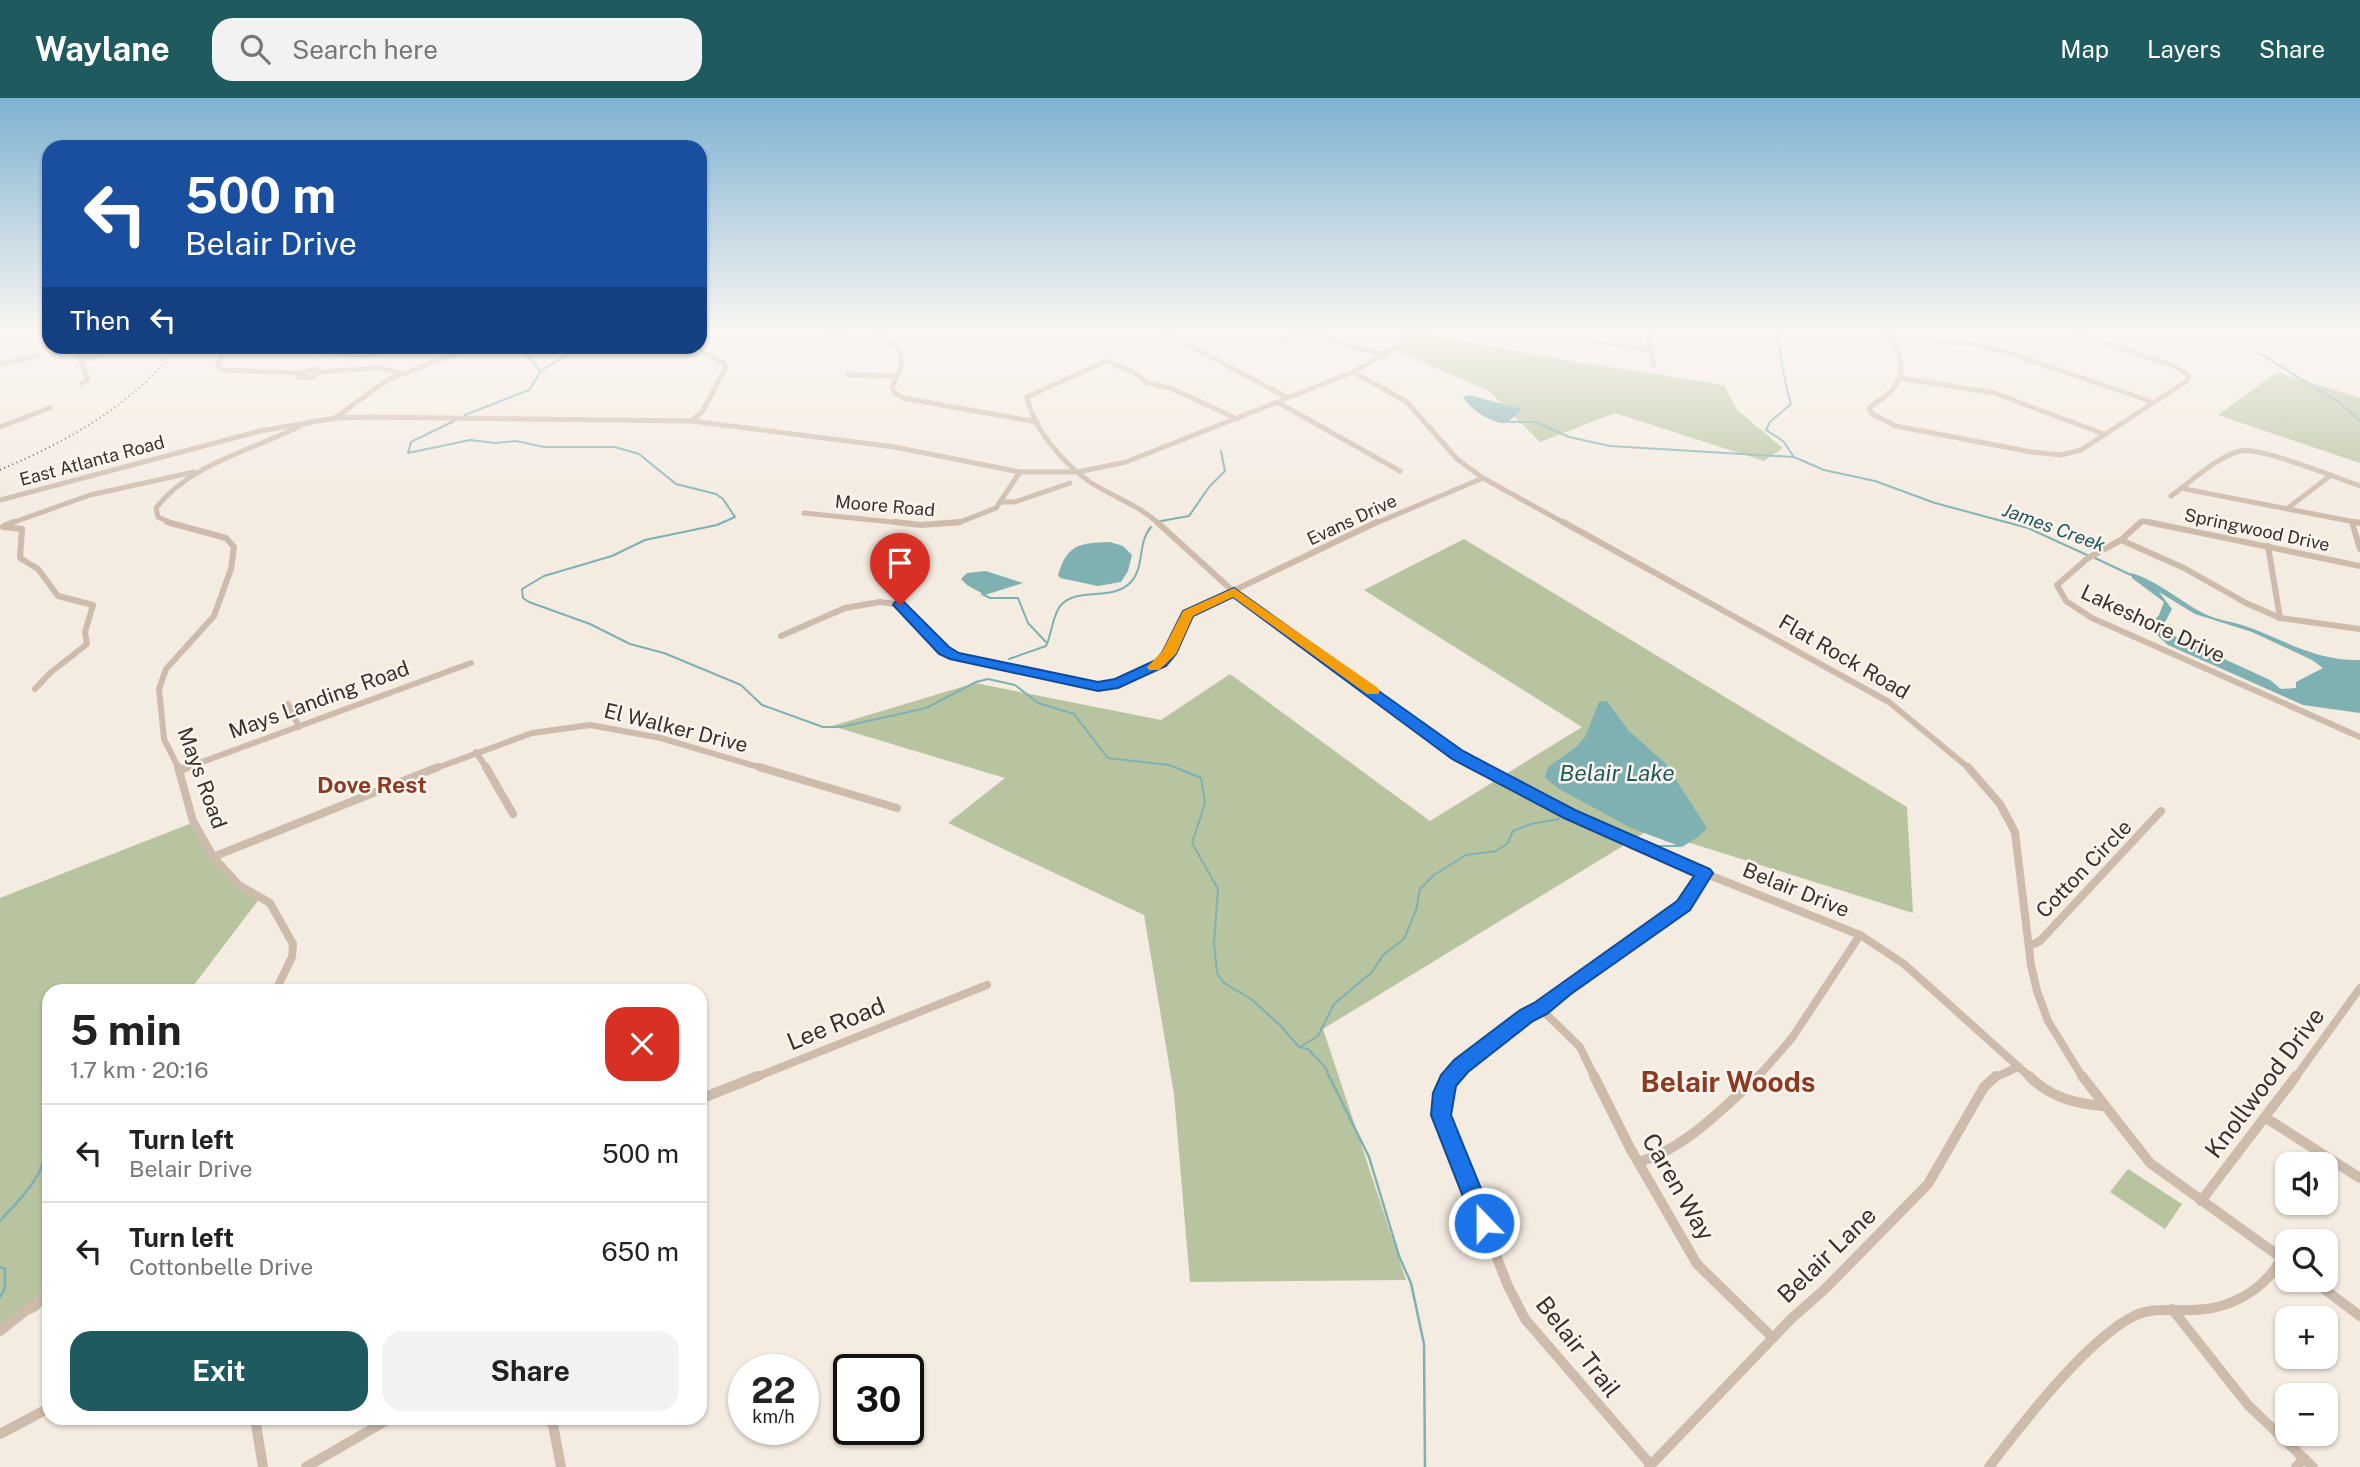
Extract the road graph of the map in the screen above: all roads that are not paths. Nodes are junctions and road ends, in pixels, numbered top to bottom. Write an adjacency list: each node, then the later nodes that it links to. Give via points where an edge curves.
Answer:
1 (366, 393): 17 (street)
2 (712, 393): 19 (street)
3 (898, 393): 20 (street, via 914,401)
4 (1034, 393): 20 (street, via 1027,399)
5 (1181, 393): 18 (street)
6 (1278, 393): 13 (street)
7 (1301, 393): 13 (street, East Atlanta Road)
8 (1391, 393): 28 (street, Flat Rock Road, via 1408,402 1457,459)
9 (1889, 393): 22 (street, via 1869,408 1896,426 2061,455 2081,450)
10 (1993, 393): 22 (street)
11 (2126, 393): 14 (street)
12 (2167, 393): 14 (street)
13 (1288, 398): 15 (street, East Atlanta Road)
14 (2153, 402): 22 (street)
15 (1279, 403): 18 (street, East Atlanta Road); 23 (street)
16 (50, 408): 21 (street)
17 (336, 418): 19 (street, East Atlanta Road); 24 (street, Mays Road, via 299,426); 33 (street, East Atlanta Road, via 260,431)
18 (1237, 419): 26 (street, East Atlanta Road, via 1126,461)
19 (691, 422): 25 (street, East Atlanta Road, via 853,441)
20 (1037, 422): 26 (street, Belair Drive)
21 (0, 427)
22 (2104, 434)
23 (1400, 471)
24 (198, 472): 39 (street, via 90,495); 54 (street, Mays Road, via 170,490 156,508 158,517 226,538 234,547 214,616 166,669 159,689 164,739)
25 (1020, 472): 26 (street, East Atlanta Road); 34 (street, Moore Road)
26 (1078, 472): 44 (street, Belair Drive, via 1146,512)
27 (2331, 475): 30 (street); 31 (street, via 2242,450 2222,459); 35 (street)
28 (1483, 478): 44 (street, Evans Drive, via 1380,521); 61 (street, Flat Rock Road, via 1889,702 1943,745 1991,792 2015,832)
29 (1070, 483): 34 (street, Moore Road, via 1016,502)
30 (2360, 486)
31 (2185, 489): 32 (street); 35 (street)
32 (2171, 496)
33 (0, 500)
34 (1000, 502): 36 (street, Moore Road, via 964,521 933,526)
35 (2288, 508): 37 (street)
36 (804, 513)
37 (2352, 522): 38 (street); 42 (street)
38 (2360, 523)
39 (1, 527): 49 (street, via 23,529 20,558 38,569 57,595 93,605 85,632 87,644)
40 (2121, 540): 41 (street, Springwood Drive, via 2137,523 2147,521); 45 (street); 52 (street, Lakeshore Drive, via 2088,558 2057,585 2069,605)
41 (2267, 546): 43 (street, Springwood Drive); 45 (street)
42 (2360, 549)
43 (2360, 566)
44 (1234, 592): 47 (street, Evans Drive, via 1188,614 1161,663 1105,686 955,656 903,607 884,601 855,605); 59 (street, Belair Drive, via 1457,755 1570,814)
45 (2280, 618): 46 (street)
46 (2360, 629)
47 (781, 636)
48 (471, 663): 51 (street, Mays Landing Road)
49 (35, 689)
50 (288, 704): 51 (street)
51 (299, 727): 54 (street, Mays Landing Road)
52 (2360, 737)
53 (476, 752): 55 (street, El Walker Drive, via 532,733 601,726 661,738); 57 (street); 58 (street, El Walker Drive)
54 (180, 770): 58 (street, Mays Road, via 193,821)
55 (897, 808)
56 (2161, 811): 61 (street, Cotton Circle, via 2040,941)
57 (513, 814)
58 (213, 857): 62 (street, Mays Road, via 239,885 270,903 279,915 293,944)
59 (1704, 873): 60 (street, Belair Drive); 65 (street, Belair Trail, via 1684,905)
60 (1860, 935): 66 (street, Belair Drive, via 1904,964); 70 (street, via 1767,1069 1686,1139 1663,1155)
61 (2029, 946): 68 (street, Flat Rock Road, via 2048,1021)
62 (279, 984)
63 (987, 985): 67 (street, Lee Road)
64 (2360, 988): 69 (street, Knollwood Drive)
65 (1541, 1008): 70 (street, Caren Way, via 1580,1047); 87 (street, Belair Trail, via 1461,1066 1443,1093 1441,1115 1525,1319)
66 (2018, 1067): 68 (street, Belair Drive, via 2062,1100); 80 (street, Belair Lane, via 1997,1075 1984,1087 1928,1184)
67 (707, 1096)
68 (2102, 1106): 72 (street, Flat Rock Road, via 2150,1163)
69 (2266, 1118): 71 (street); 72 (street, Knollwood Drive)
70 (1639, 1162): 80 (street, Caren Way, via 1697,1264)
71 (2360, 1178)
72 (2201, 1201): 73 (street, Flat Rock Road)
73 (2275, 1253)
74 (2275, 1267): 77 (street, via 2261,1285 2238,1299 2208,1309)
75 (2328, 1292): 78 (street)
76 (42, 1298): 79 (street)
77 (2172, 1309): 86 (street, via 2248,1405); 91 (street, via 2162,1307 2133,1317 2108,1335)
78 (2360, 1316)
79 (0, 1331)
80 (1773, 1338): 87 (street, Belair Lane)
81 (42, 1412): 85 (street)
82 (255, 1425): 88 (street)
83 (379, 1425): 89 (street)
84 (552, 1425): 90 (street)
85 (0, 1434)
86 (2304, 1458): 92 (street); 93 (street)
87 (1650, 1466)
88 (263, 1467)
89 (306, 1467)
90 (561, 1467)
91 (1989, 1467)
92 (2296, 1467)
93 (2313, 1467)

